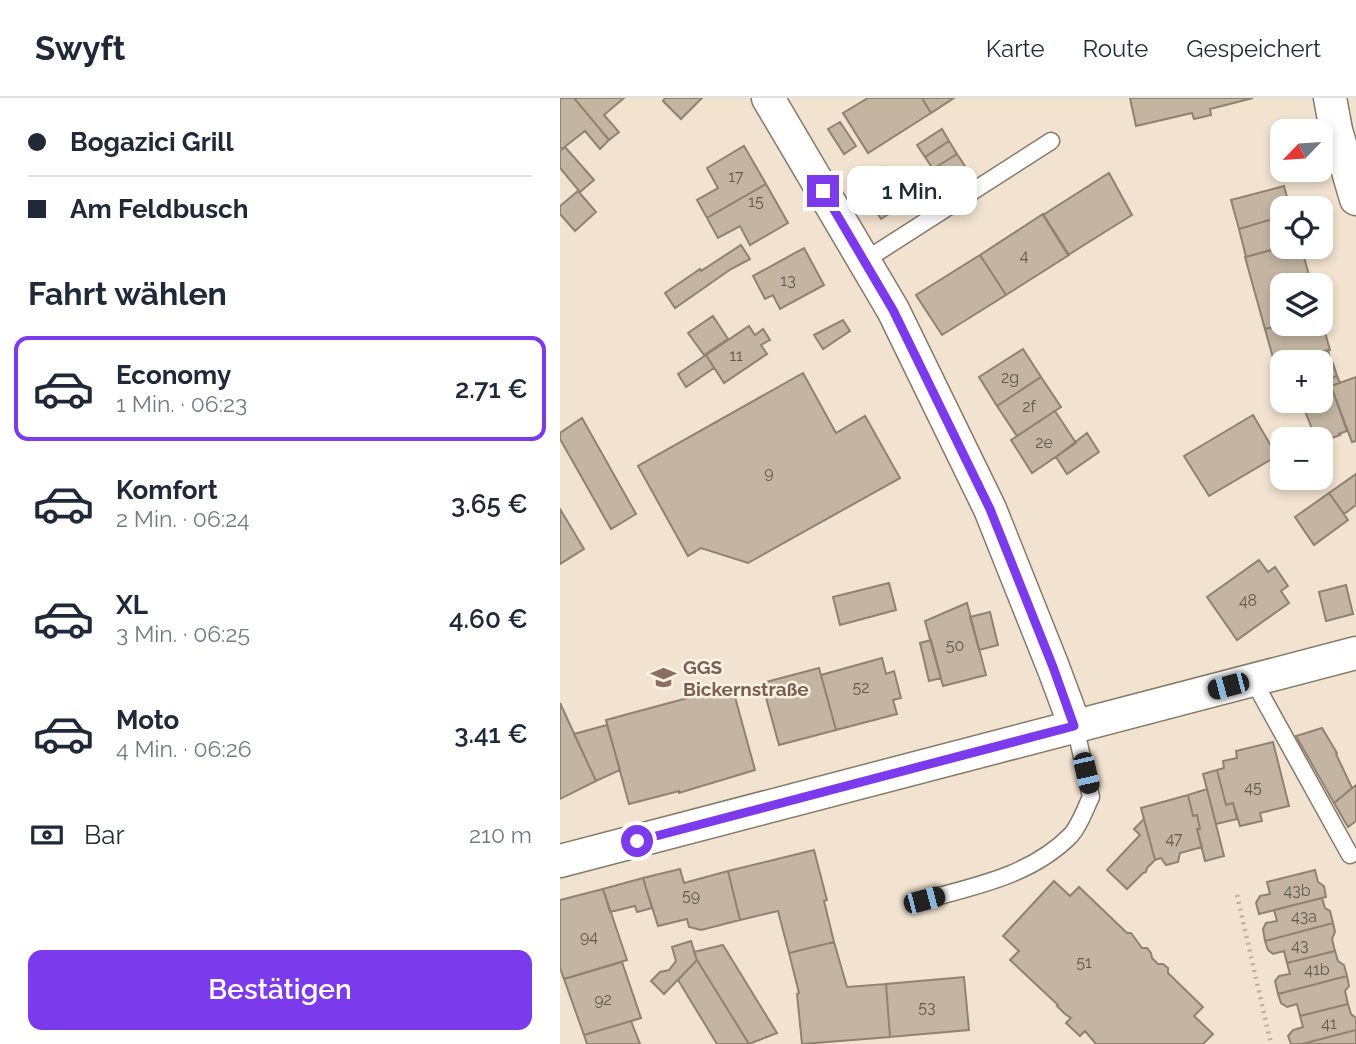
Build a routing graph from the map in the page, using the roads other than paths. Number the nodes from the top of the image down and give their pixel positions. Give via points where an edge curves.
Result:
1 (768, 98) edge
2 (1330, 98) edge
3 (1051, 141) dead end
4 (1356, 199) edge
5 (864, 261) junction
6 (1356, 653) edge
7 (1253, 680) junction
8 (1074, 726) junction
9 (1350, 855) dead end
10 (560, 862) edge
11 (924, 900) dead end

1 - 5 street
2 - 4 street
3 - 5 lane
5 - 8 street via 893,310 990,509
6 - 7 street
7 - 8 street
7 - 9 lane
8 - 10 street
8 - 11 lane via 1091,797 1072,833 1042,858 1002,878

